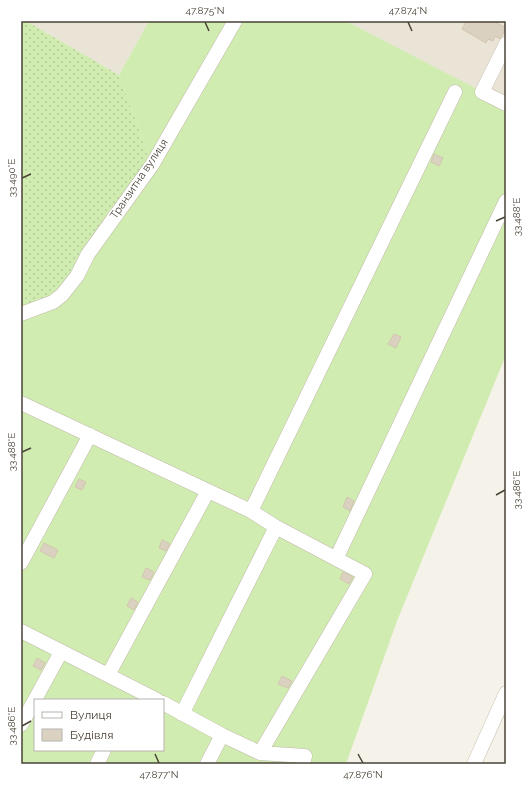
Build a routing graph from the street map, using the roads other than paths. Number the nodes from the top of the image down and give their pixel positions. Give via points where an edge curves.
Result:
1 (235, 21) edge
2 (506, 44) edge
3 (455, 92) dead end
4 (506, 104) edge
5 (506, 201) edge
6 (21, 314) edge
7 (21, 404) edge
8 (90, 435) junction
9 (208, 491) junction
10 (251, 511) junction
11 (276, 527) junction
12 (336, 558) junction
13 (21, 563) edge
14 (21, 631) edge
15 (61, 652) junction
16 (108, 674) junction
17 (506, 693) edge
18 (133, 694) edge
19 (35, 699) edge
20 (153, 699) edge
21 (34, 701) edge
22 (164, 704) edge
23 (182, 714) junction
24 (21, 725) edge
25 (222, 735) junction
26 (104, 751) edge
27 (260, 753) junction
28 (97, 764) edge
29 (207, 764) edge
30 (303, 764) edge
31 (474, 764) edge

1 - 6 street, Транзитна вулиця via 152,165 88,254 77,276 53,302
2 - 4 street via 482,92
3 - 10 street
5 - 12 street
7 - 8 street
8 - 9 street
8 - 13 street
9 - 10 street
9 - 16 street
10 - 11 street
11 - 12 street
11 - 23 street
12 - 27 street via 365,574
14 - 15 street
15 - 16 street
15 - 19 street
16 - 18 street
17 - 31 street
18 - 20 street
21 - 24 street
22 - 23 street
23 - 25 street
25 - 27 street
25 - 29 street
26 - 28 street
27 - 30 street via 305,756

